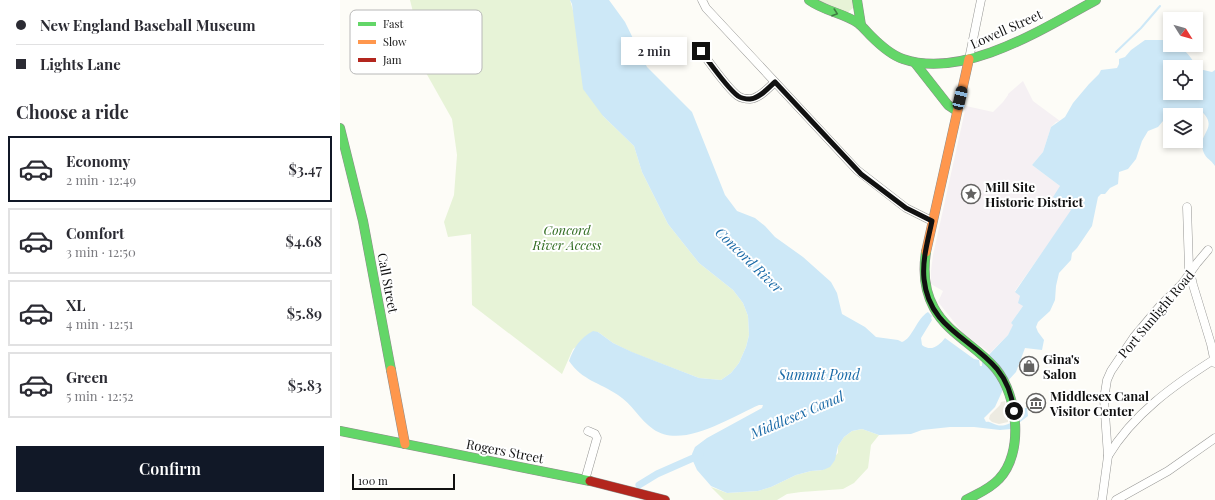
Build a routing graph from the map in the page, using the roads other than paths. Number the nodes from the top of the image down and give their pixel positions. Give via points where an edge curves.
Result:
1 (702, 0) edge
2 (809, 0) edge
3 (857, 0) edge
4 (981, 0) edge
5 (1096, 0) edge
6 (861, 24) junction
7 (701, 51) dead end
8 (968, 60) junction
9 (915, 63) junction
10 (775, 82) junction
11 (957, 111) junction
12 (340, 128) edge
13 (1187, 207) dead end
14 (932, 221) junction
15 (1208, 250) dead end
16 (1190, 274) junction
17 (1215, 360) edge
18 (340, 431) edge
19 (588, 431) dead end
20 (1215, 438) edge
21 (405, 444) junction
22 (1108, 456) junction
23 (585, 480) junction
24 (665, 500) edge
25 (966, 500) edge
26 (1102, 500) edge
27 (1116, 500) edge

1 - 10 street via 706,8
2 -> 6 main road
3 - 6 main road
4 - 8 street
5 - 8 main road, Lowell Street via 1004,47
6 - 9 main road via 873,39 885,48
7 - 10 street via 742,98 755,98
8 - 9 main road, Lowell Street via 929,65
8 - 11 main road
9 - 11 main road via 948,105
10 - 14 street via 861,174 906,208
11 - 14 main road
12 - 21 main road, Call Street via 363,221
13 - 16 street
14 - 25 main road via 924,265 928,296 946,326 997,370 1006,384 1013,404 1015,423 1012,451 1004,474 993,485
15 - 16 street, Port Sunlight Road
16 - 17 street
16 - 22 street, Port Sunlight Road via 1160,306 1116,362 1108,380 1104,404
17 - 22 street via 1141,414 1122,434
18 - 21 main road, Rogers Street
19 - 23 street via 595,434 596,438
20 - 27 street via 1175,467
21 - 23 main road, Rogers Street
22 - 26 street
23 - 24 main road, Rogers Street

